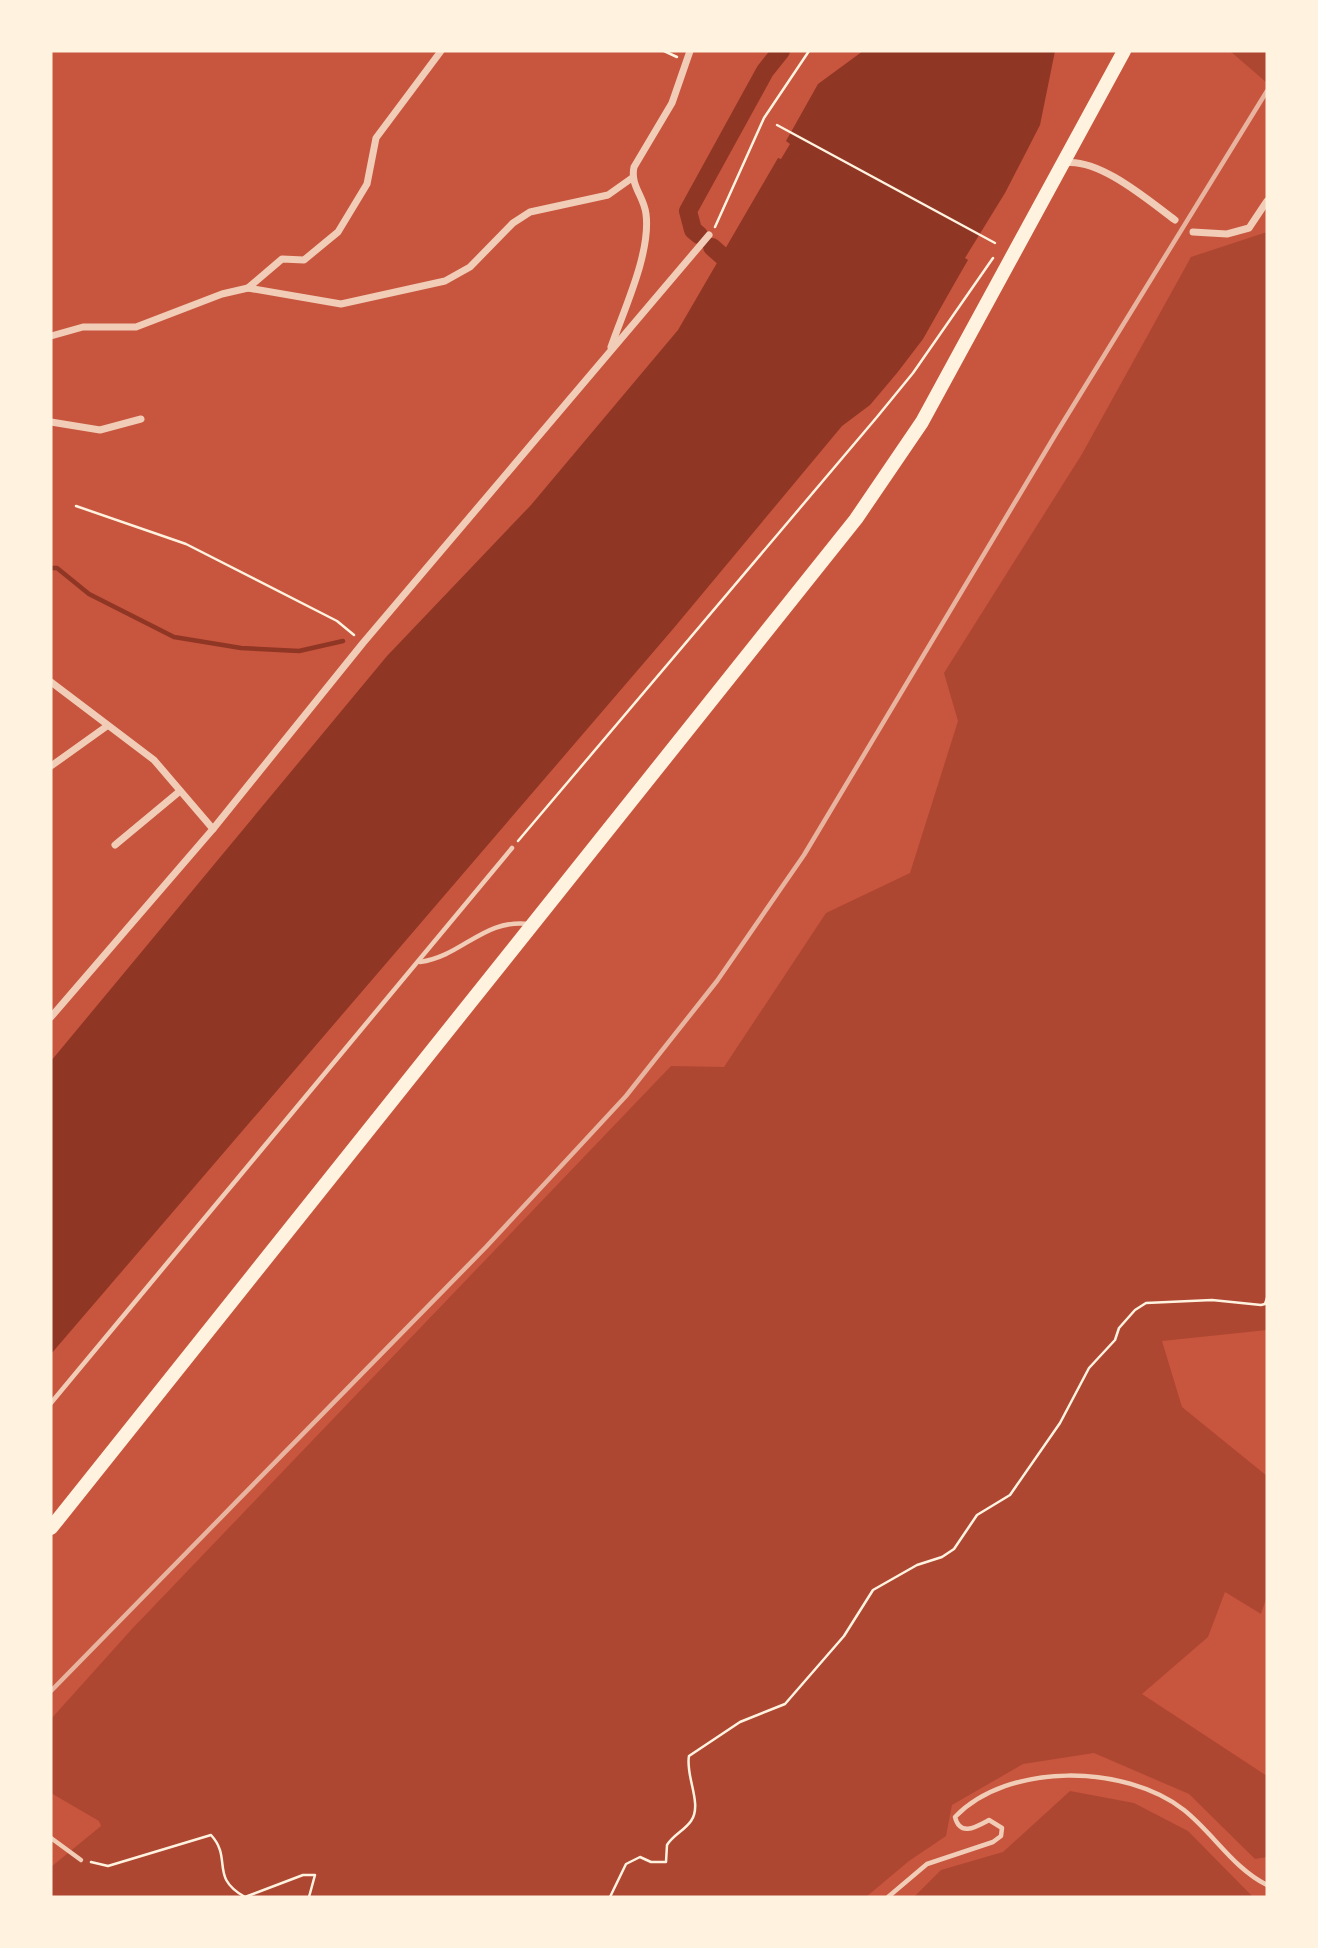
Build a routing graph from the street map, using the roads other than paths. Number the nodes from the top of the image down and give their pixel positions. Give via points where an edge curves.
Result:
1 (441, 51) edge
2 (690, 51) edge
3 (1124, 51) edge
4 (1064, 164) junction
5 (632, 178) junction
6 (1267, 201) edge
7 (1175, 220) dead end
8 (1193, 232) dead end
9 (709, 235) road end
10 (248, 288) junction
11 (51, 336) edge
12 (610, 351) junction
13 (141, 418) dead end
14 (51, 422) edge
15 (51, 682) edge
16 (107, 726) junction
17 (51, 766) edge
18 (180, 791) junction
19 (214, 829) junction
20 (115, 845) dead end
21 (512, 848) road end
22 (531, 925) junction
23 (419, 962) junction
24 (51, 1017) edge
25 (51, 1403) edge
26 (51, 1528) edge
27 (51, 1838) edge
28 (81, 1860) road end
29 (1267, 1885) edge
30 (888, 1897) edge

1 - 10 street via 376,138 367,184 338,232 304,260 282,259
2 - 5 street via 672,103
3 - 4 highway
4 - 7 street via 1077,161 1121,181
4 - 22 highway via 922,422 880,487
5 - 10 street via 608,195 530,212 470,267 445,281 341,304
5 - 12 street via 646,213 644,248
6 - 8 street via 1249,228 1227,234
9 - 12 street
10 - 11 street via 136,327 83,327
12 - 19 street via 363,643
13 - 14 street via 100,430
15 - 16 street
16 - 17 street
16 - 18 street via 154,760
18 - 19 street
18 - 20 street
19 - 24 street
21 - 23 lane
22 - 23 lane via 511,922 490,928 438,959
22 - 26 highway
23 - 25 lane
27 - 28 lane
29 - 30 lane via 1249,1875 1183,1810 1136,1786 1068,1774 1015,1782 967,1805 955,1817 957,1824 971,1830 989,1820 1002,1828 1001,1836 927,1864

